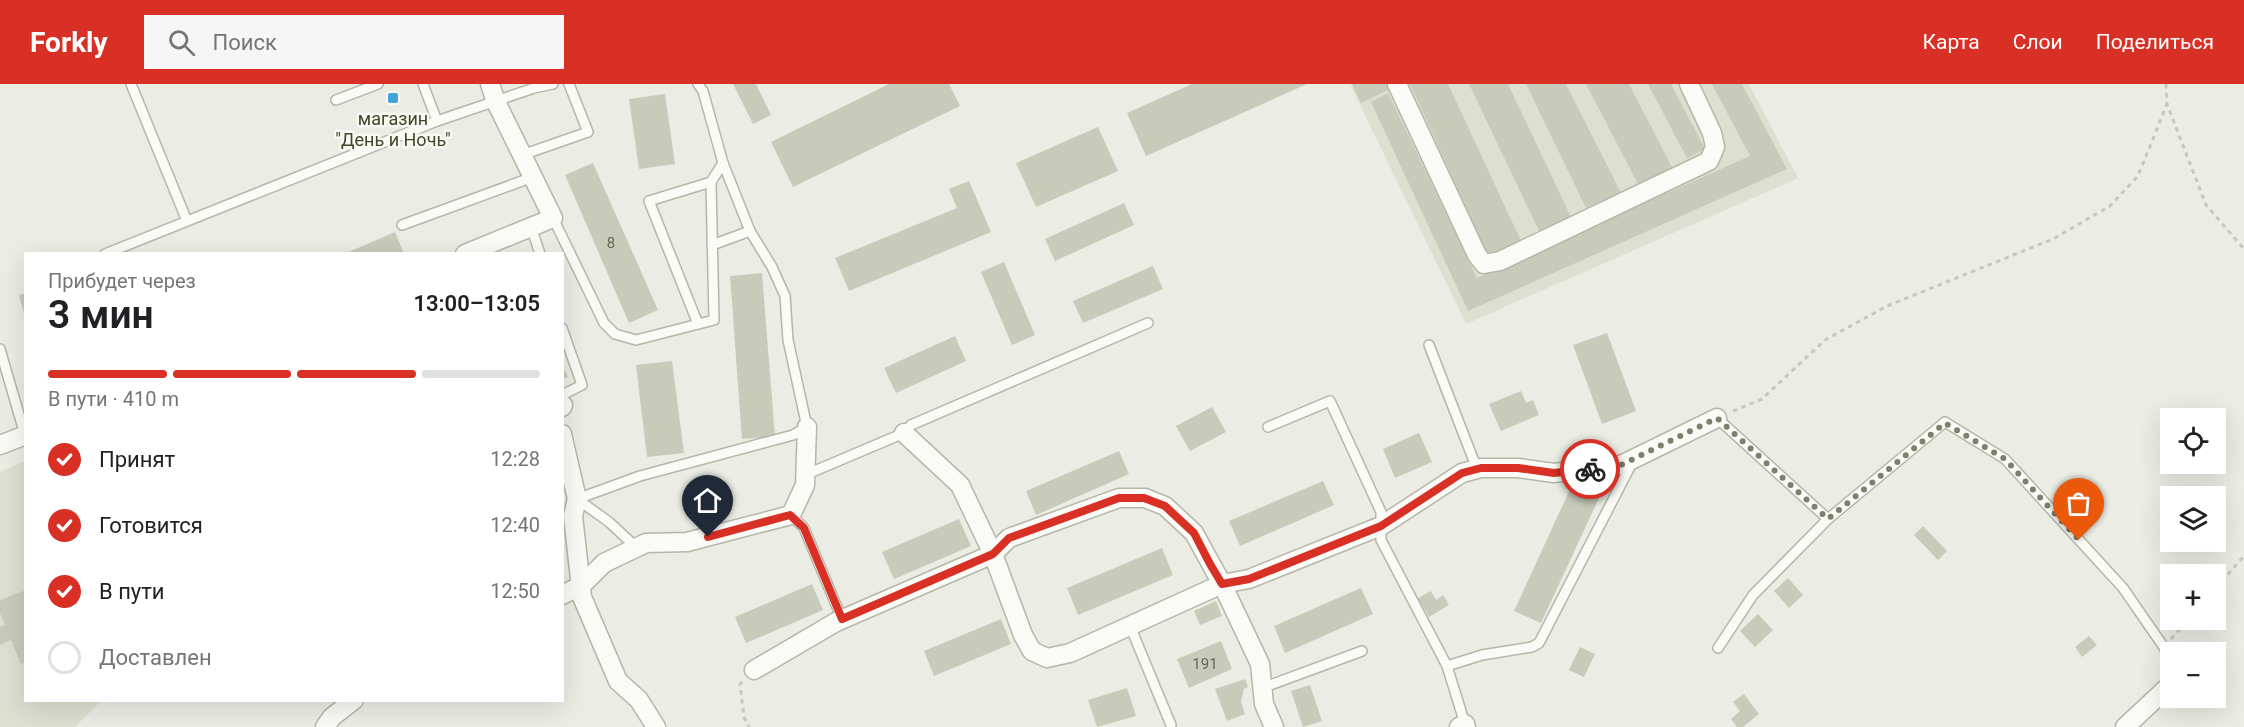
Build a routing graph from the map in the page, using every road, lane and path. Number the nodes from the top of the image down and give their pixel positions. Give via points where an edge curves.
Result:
1 (131, 84) edge
2 (378, 84) edge
3 (423, 84) edge
4 (490, 84) edge
5 (553, 84) edge
6 (569, 84) edge
7 (698, 84) edge
8 (1397, 84) edge
9 (1689, 84) edge
10 (2166, 84) edge
11 (336, 100) dead end
12 (496, 102) junction
13 (2167, 104) junction
14 (437, 121) junction
15 (522, 155) junction
16 (723, 163) junction
17 (533, 177) junction
18 (711, 182) junction
19 (553, 218) junction
20 (187, 221) junction
21 (402, 225) dead end
22 (531, 226) junction
23 (750, 231) junction
24 (712, 245) junction
25 (2244, 249) edge
26 (110, 252) edge
27 (470, 252) edge
28 (539, 252) edge
29 (1148, 323) dead end
30 (698, 324) junction
31 (564, 334) edge
32 (1429, 345) dead end
33 (0, 349) edge
34 (564, 401) edge
35 (1717, 418) junction
36 (807, 427) junction
37 (1268, 427) dead end
38 (24, 432) edge
39 (903, 433) junction
40 (24, 435) edge
41 (564, 443) edge
42 (0, 444) edge
43 (1634, 459) junction
44 (1477, 469) junction
45 (805, 475) junction
46 (577, 498) junction
47 (790, 515) junction
48 (1828, 519) junction
49 (1381, 526) junction
50 (637, 548) junction
51 (993, 554) junction
52 (2244, 556) edge
53 (2226, 577) edge
54 (1222, 584) junction
55 (582, 585) junction
56 (564, 594) edge
57 (842, 619) junction
58 (1130, 626) junction
59 (2179, 630) edge
60 (2161, 642) edge
61 (2169, 642) edge
62 (1718, 648) dead end
63 (1362, 651) dead end
64 (1447, 666) junction
65 (754, 670) joint
66 (1262, 688) junction
67 (2160, 694) edge
68 (351, 702) edge
69 (1171, 725) dead end
70 (1463, 726) edge
71 (325, 727) edge
72 (656, 727) edge
73 (749, 727) edge
74 (1274, 727) edge
75 (2125, 727) edge

1 - 20 lane
2 - 11 lane
3 - 14 lane
4 - 12 street
5 - 12 lane
6 - 15 lane via 588,132
7 - 16 lane via 704,91
8 - 9 street via 1484,264 1500,261 1709,161 1715,147 1712,133
10 - 13 path
12 - 14 lane
12 - 15 street
13 - 25 path via 2206,205
13 - 35 path via 2138,176 2110,206 2053,239 1887,306 1826,340 1762,399
14 - 20 lane
15 - 17 street
16 - 18 lane
16 - 23 lane
17 - 19 street
17 - 21 lane
18 - 24 lane
18 - 30 lane via 649,201
19 - 22 street
19 - 30 lane via 604,323 615,334 636,340
20 - 26 lane
22 - 27 street
22 - 28 lane
23 - 24 lane
23 - 36 lane via 785,296 788,340
24 - 30 lane via 714,320
29 - 39 lane via 910,425
31 - 34 lane via 582,385
32 - 44 lane
33 - 38 lane
35 - 43 street
35 - 48 lane
36 - 45 street
36 - 46 lane via 793,435 640,476
37 - 49 lane via 1330,401 1381,512
39 - 45 lane
39 - 51 street via 960,485
40 - 42 street
41 - 46 street
43 - 44 street via 1621,465 1554,473 1518,468
43 - 64 lane via 1539,643
44 - 49 street via 1462,473
45 - 47 street via 805,485
46 - 50 lane
46 - 55 street via 573,516
47 - 50 street via 687,542 646,543
47 - 57 lane via 804,528
48 - 60 lane via 1945,423 2005,459 2123,588
48 - 62 lane via 1753,595
49 - 54 street via 1249,579
49 - 64 lane via 1382,540
50 - 55 street via 604,563
51 - 54 street via 1009,538 1119,498 1144,498 1165,506 1194,533
51 - 57 street
51 - 58 street via 1032,651 1047,658 1070,653
52 - 53 path
54 - 58 street
54 - 66 street via 1260,664
55 - 56 street
55 - 72 street via 582,597 618,681 639,700
57 - 65 street
58 - 69 lane
59 - 61 path
63 - 66 lane
64 - 70 lane
65 - 73 path via 740,684
66 - 74 street
67 - 75 street
68 - 71 street

